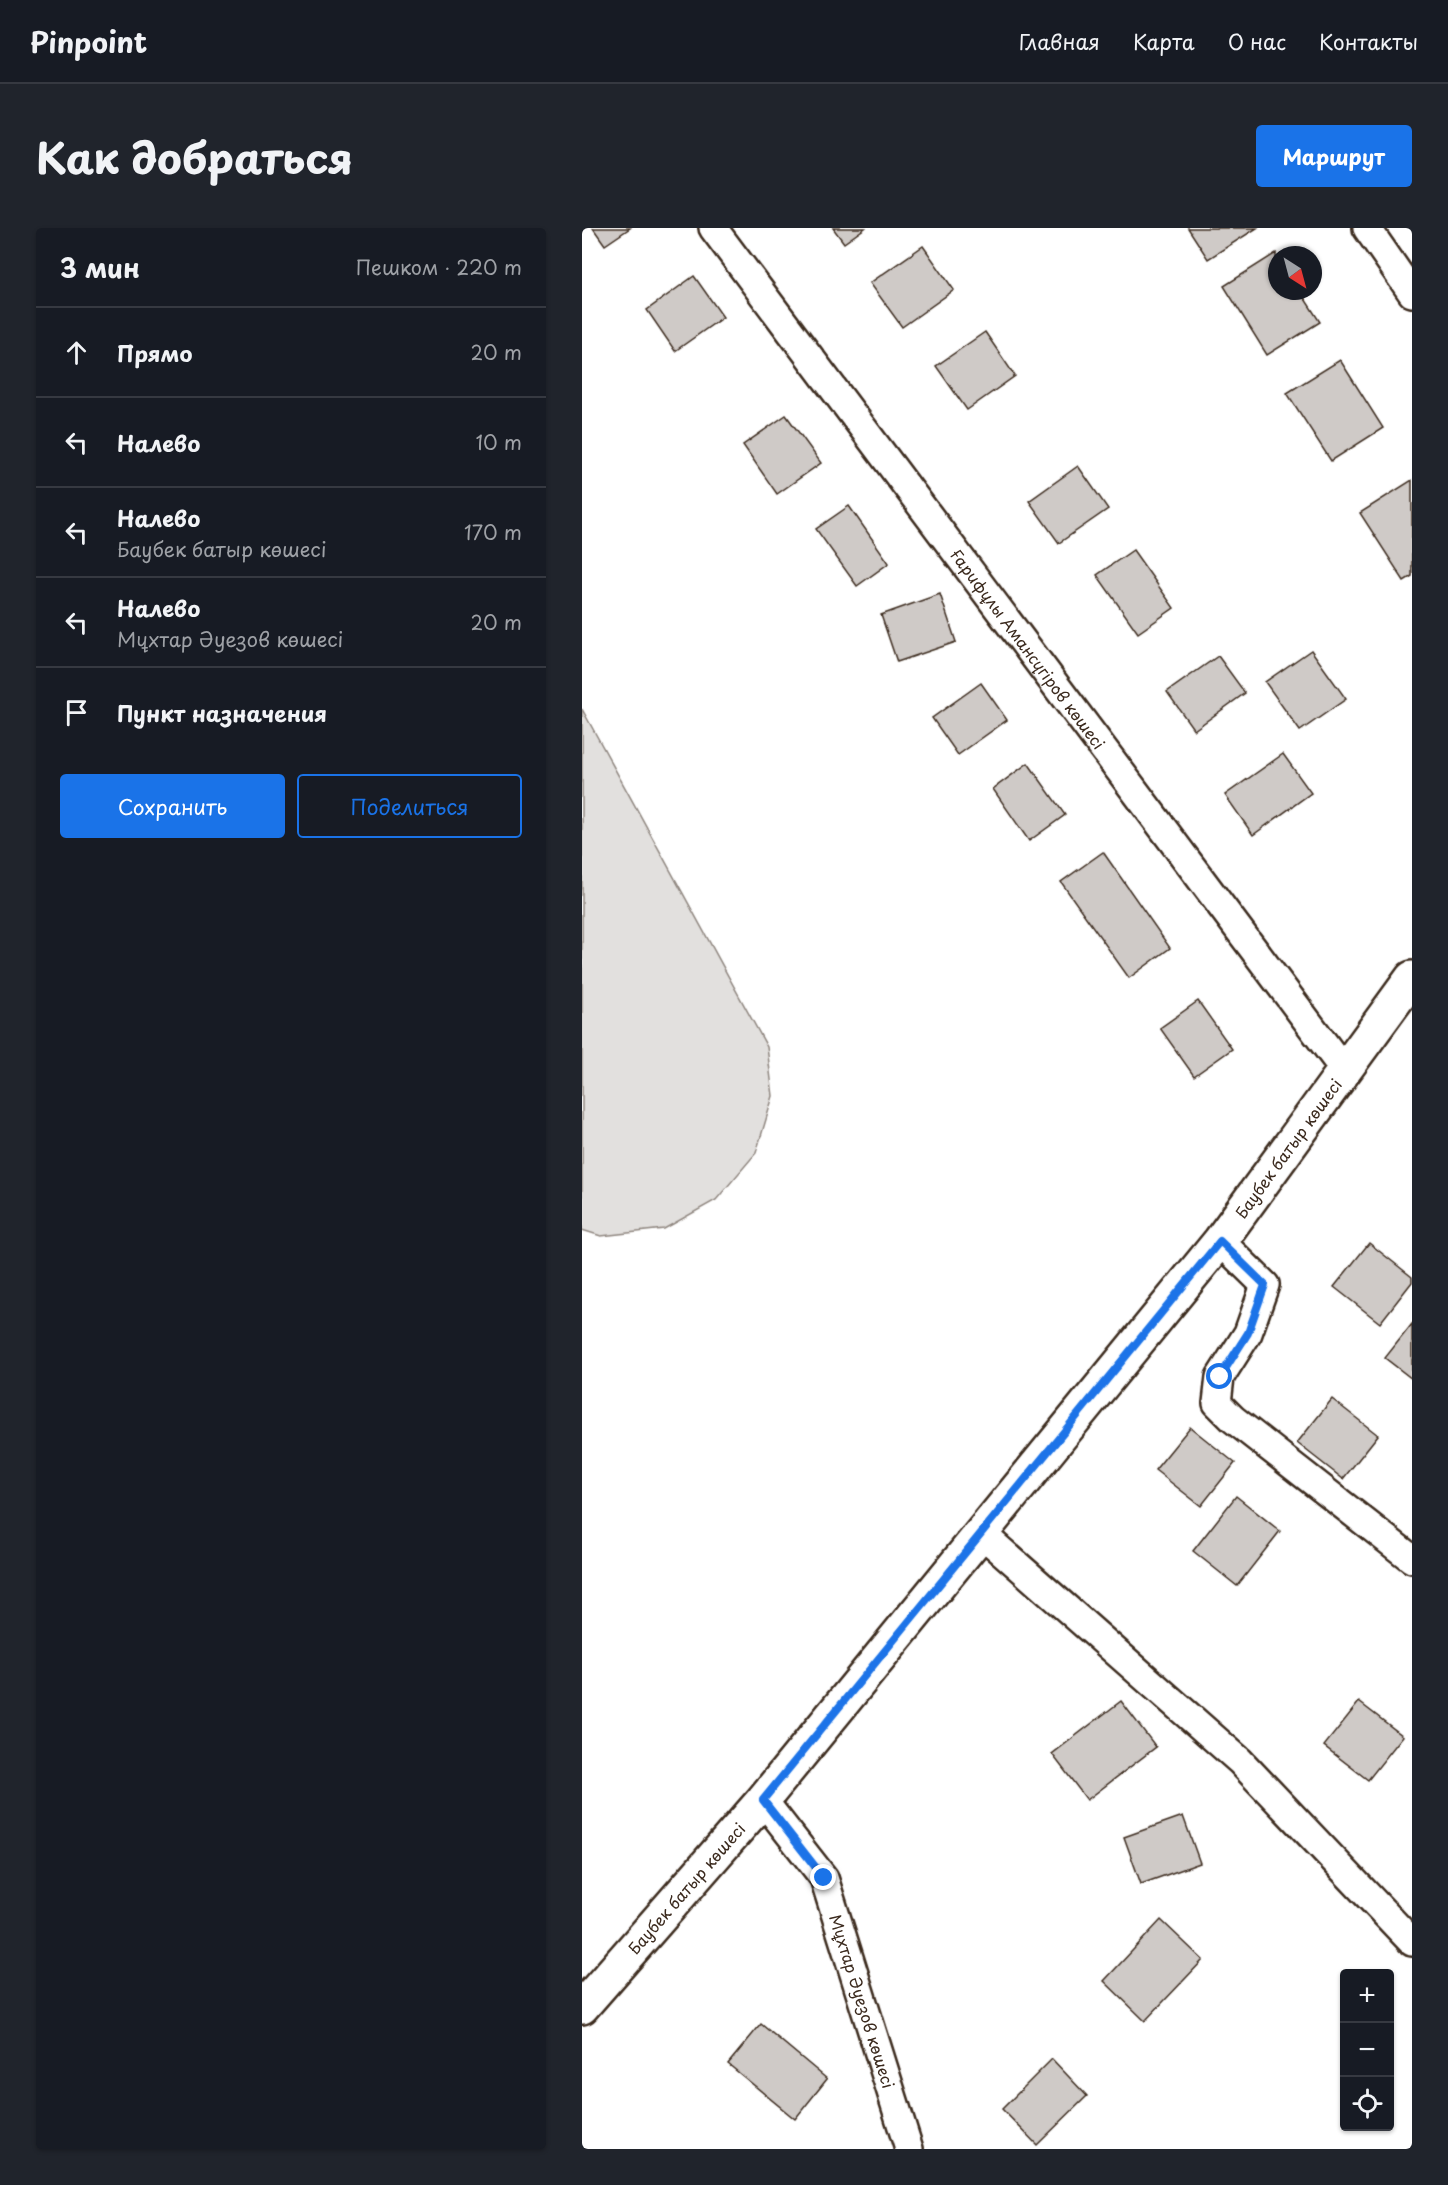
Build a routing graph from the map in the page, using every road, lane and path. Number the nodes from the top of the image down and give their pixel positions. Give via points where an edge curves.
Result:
1 (713, 228) edge
2 (1367, 228) edge
3 (1412, 292) edge
4 (1412, 978) edge
5 (1344, 1070) junction
6 (1220, 1241) junction
7 (981, 1533) junction
8 (1412, 1559) edge
9 (763, 1800) junction
10 (1412, 1942) edge
11 (582, 2007) edge
12 (909, 2149) edge

1 - 5 street, Ғарифұлы Амансүгіров көшесі
2 - 3 street
4 - 5 street, Баубек батыр көшесі
5 - 6 street, Баубек батыр көшесі
6 - 7 street, Баубек батыр көшесі
6 - 8 street via 1265,1285 1248,1333 1220,1377 1217,1403
7 - 9 street, Баубек батыр көшесі
7 - 10 street via 1240,1761
9 - 11 street, Баубек батыр көшесі
9 - 12 street, Мұхтар Әуезов көшесі via 824,1878

